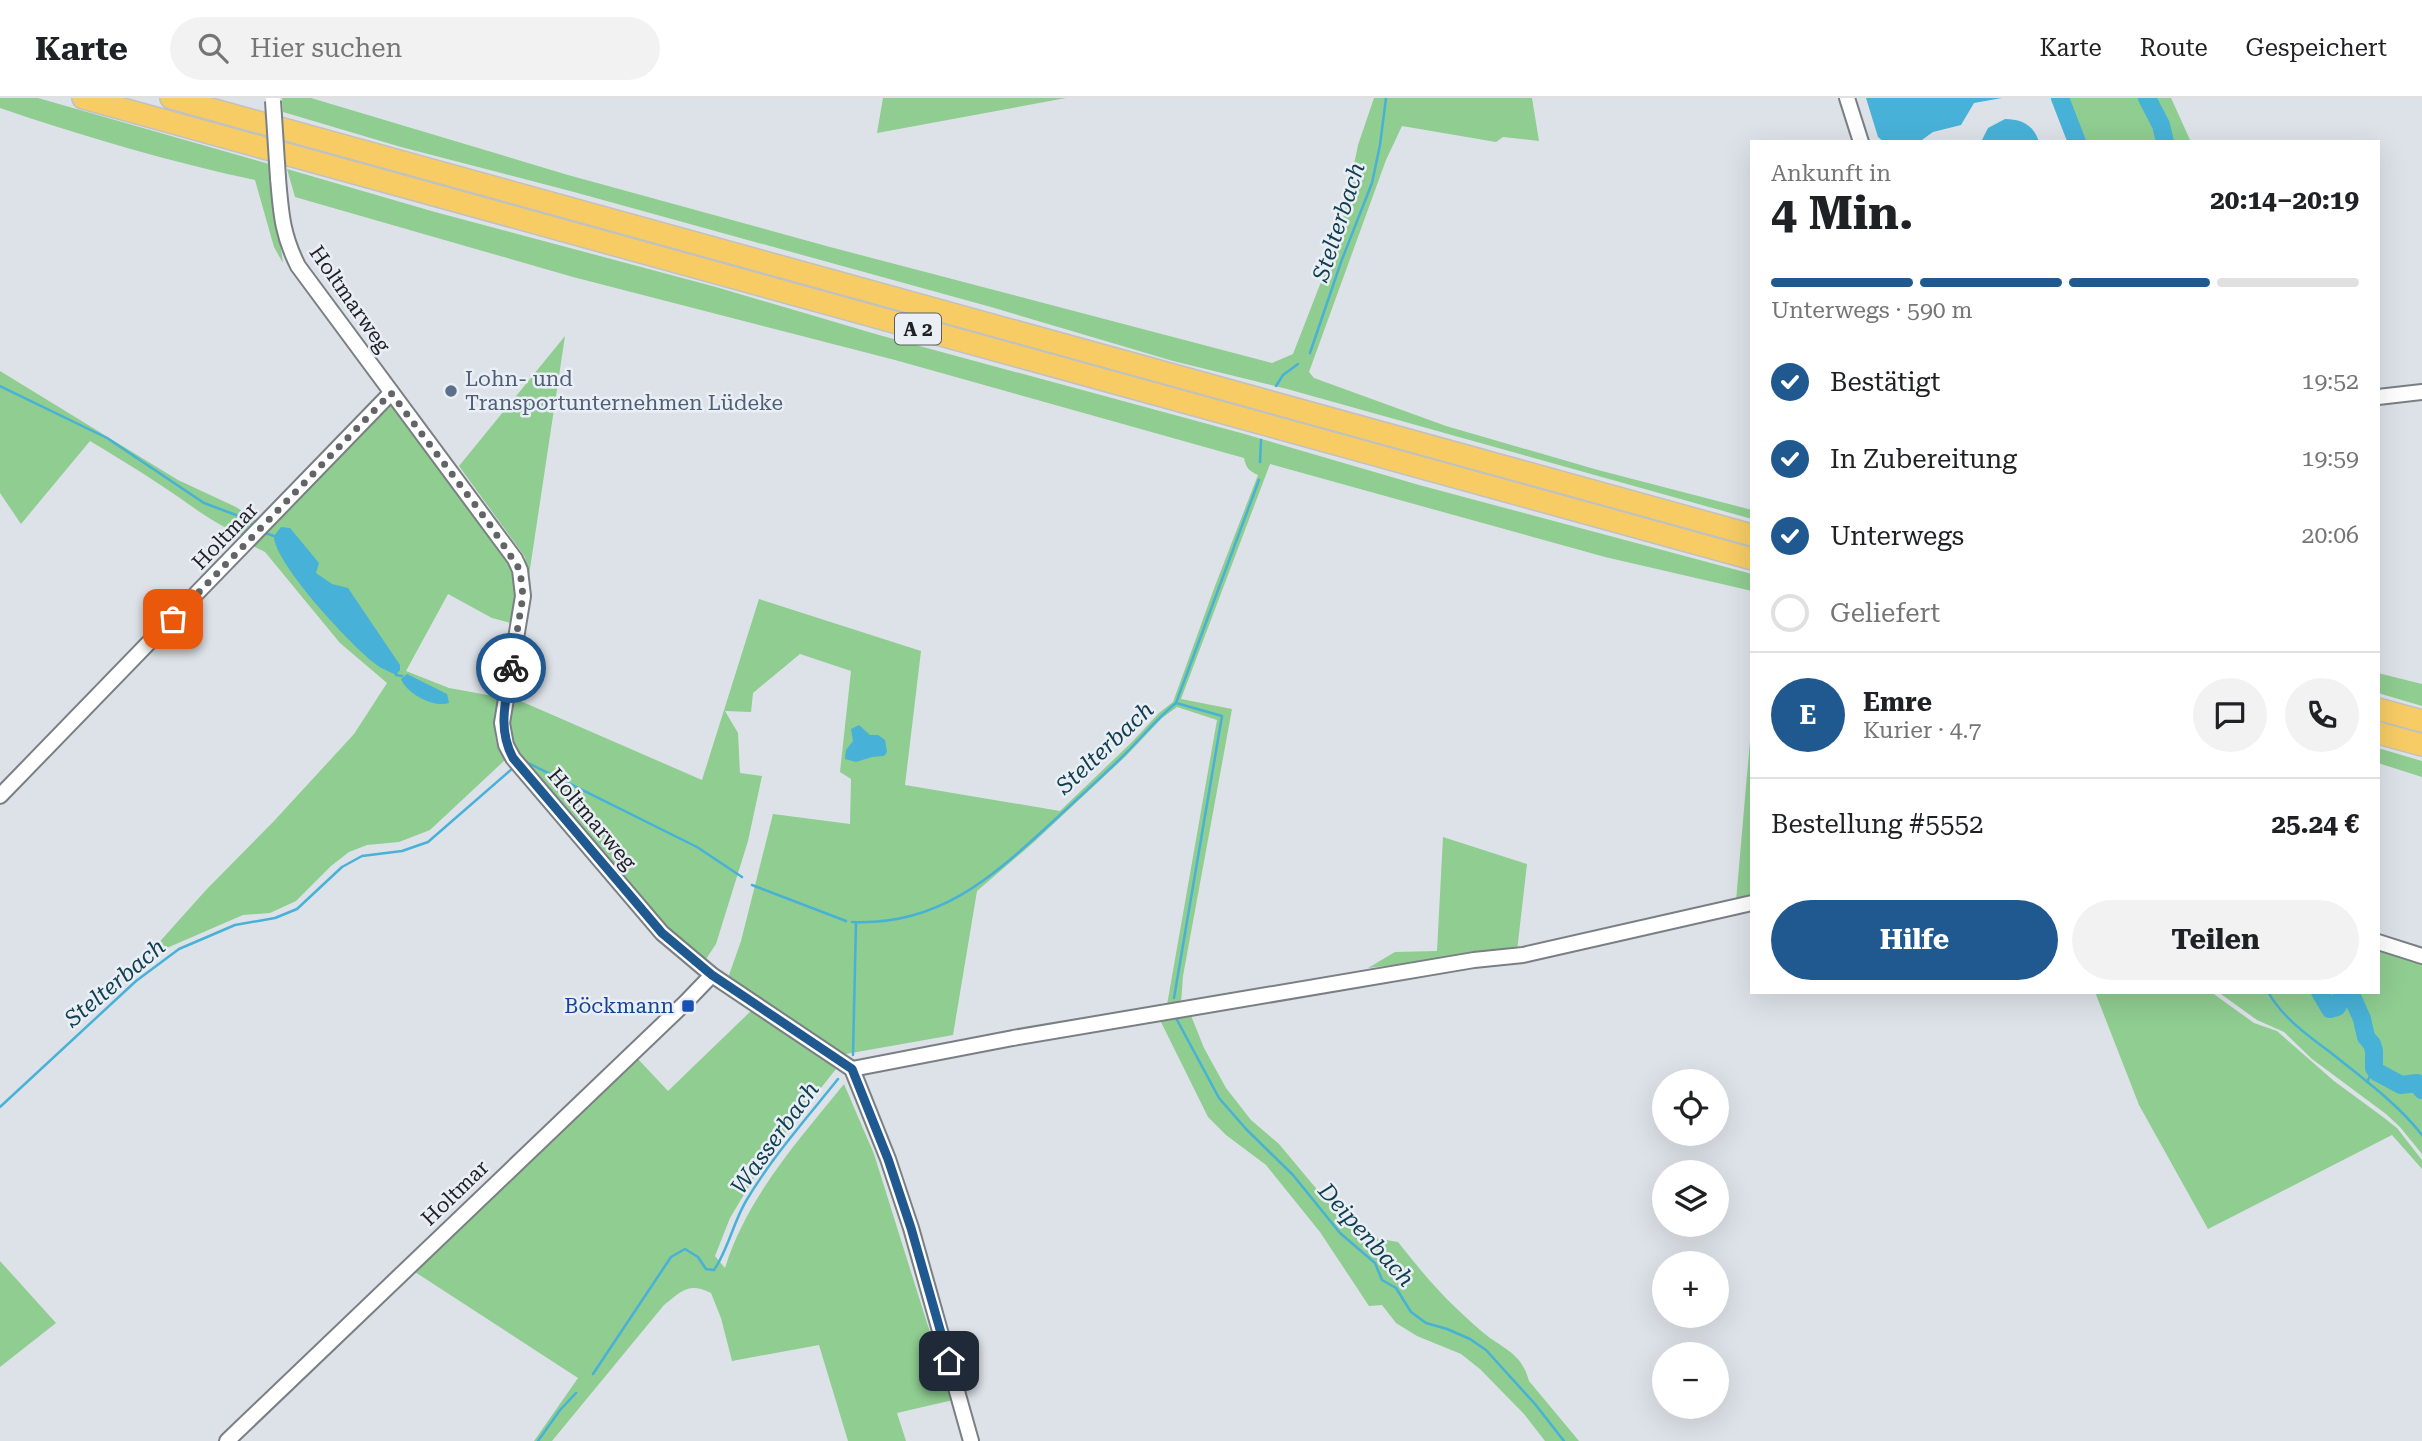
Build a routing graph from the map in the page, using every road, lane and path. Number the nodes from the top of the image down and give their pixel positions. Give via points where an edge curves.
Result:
1 (83, 98) edge
2 (171, 98) edge
3 (1847, 98) edge
4 (273, 99) edge
5 (1860, 140) edge
6 (2422, 392) edge
7 (391, 393) junction
8 (2380, 397) edge
9 (1750, 534) edge
10 (1750, 558) edge
11 (2380, 710) edge
12 (2422, 721) edge
13 (2380, 734) edge
14 (2422, 745) edge
15 (0, 796) edge
16 (1750, 903) edge
17 (2380, 943) edge
18 (2422, 956) edge
19 (712, 975) junction
20 (852, 1069) junction
21 (227, 1441) edge
22 (971, 1441) edge

1 - 10 highway, A 2
2 - 9 highway, A 2
3 - 5 street
4 - 7 street, Holtmarweg, bridge via 287,243 298,266
6 - 8 street
7 - 15 street, Holtmar
7 - 19 street, Holtmarweg via 520,570 523,596 502,723 513,758 662,933
11 - 12 highway
13 - 14 highway
16 - 20 street via 1523,955
17 - 18 street
19 - 20 street, Holtmarweg
19 - 21 street, Holtmar
20 - 22 street via 911,1228

